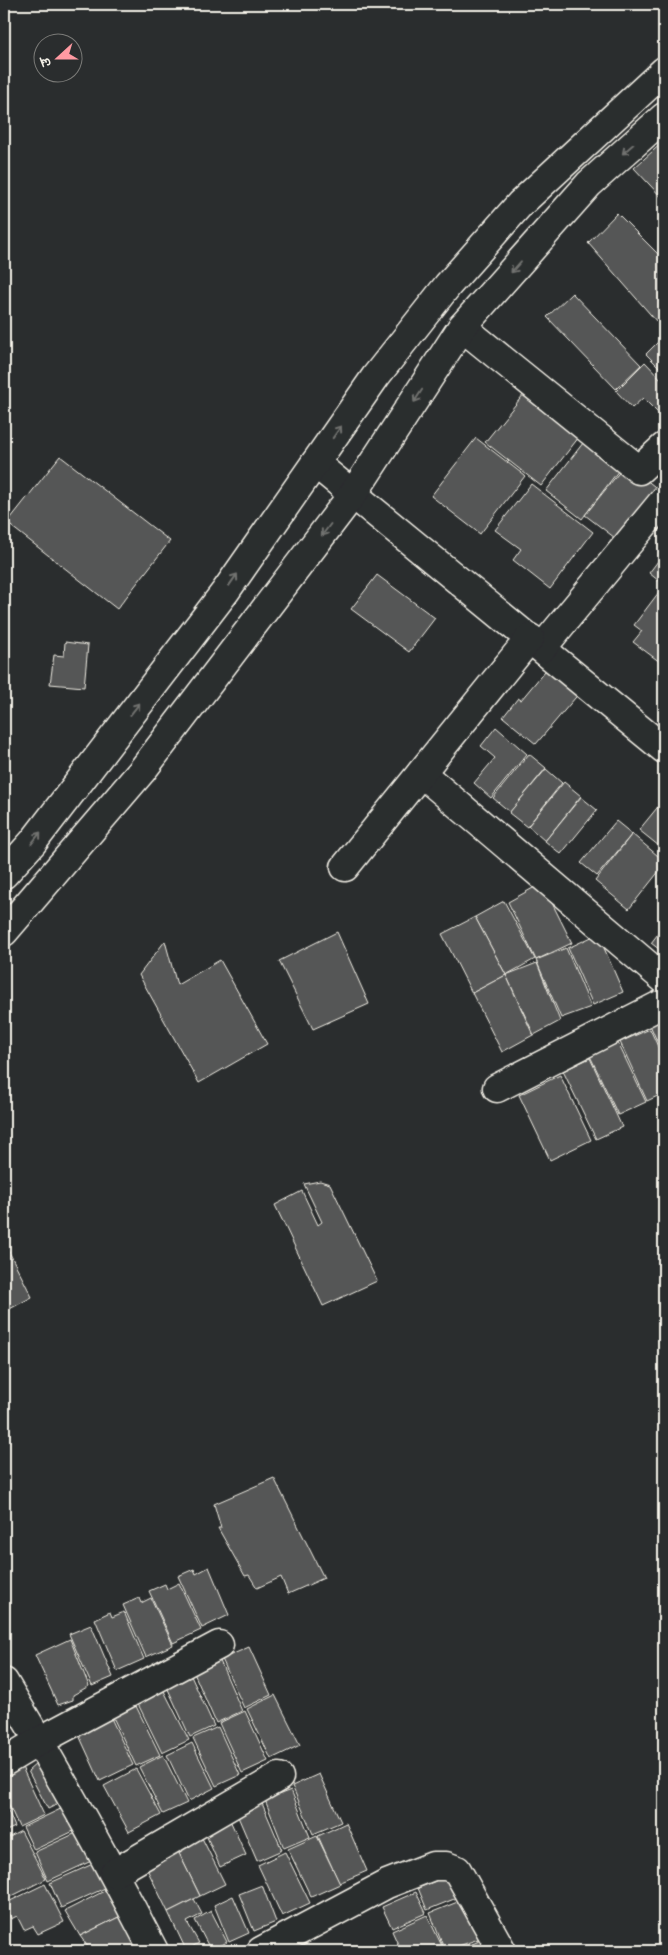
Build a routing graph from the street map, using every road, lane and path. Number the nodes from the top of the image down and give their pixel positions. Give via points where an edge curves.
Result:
1 (664, 71) edge
2 (664, 117) edge
3 (462, 327) junction
4 (664, 447) edge
5 (315, 463) junction
6 (639, 470) junction
7 (664, 490) edge
8 (353, 494) junction
9 (664, 500) edge
10 (536, 643) junction
11 (664, 749) edge
12 (420, 773) junction
13 (345, 867) dead end
14 (4, 874) edge
15 (4, 932) edge
16 (664, 978) edge
17 (664, 1003) edge
18 (496, 1088) dead end
19 (219, 1645) dead end
20 (4, 1682) edge
21 (40, 1741) junction
22 (4, 1762) edge
23 (279, 1777) dead end
24 (114, 1873) junction
25 (154, 1951) edge
26 (262, 1951) edge
27 (502, 1951) edge

5 -> 1 street via 382,368 448,285 520,204
2 -> 3 street via 589,184
3 - 6 street
3 -> 8 street
4 - 6 street
5 - 8 street
14 -> 5 street via 33,842 225,592
6 - 7 street
8 - 10 street
8 -> 15 street via 141,772
9 - 10 street
10 - 11 street
10 - 12 street
12 - 13 street
12 - 16 street
17 - 18 street
19 - 21 street
20 - 21 street
21 - 22 street
21 - 24 street
23 - 24 street
24 - 25 street
26 - 27 street via 387,1884 433,1866 457,1870

